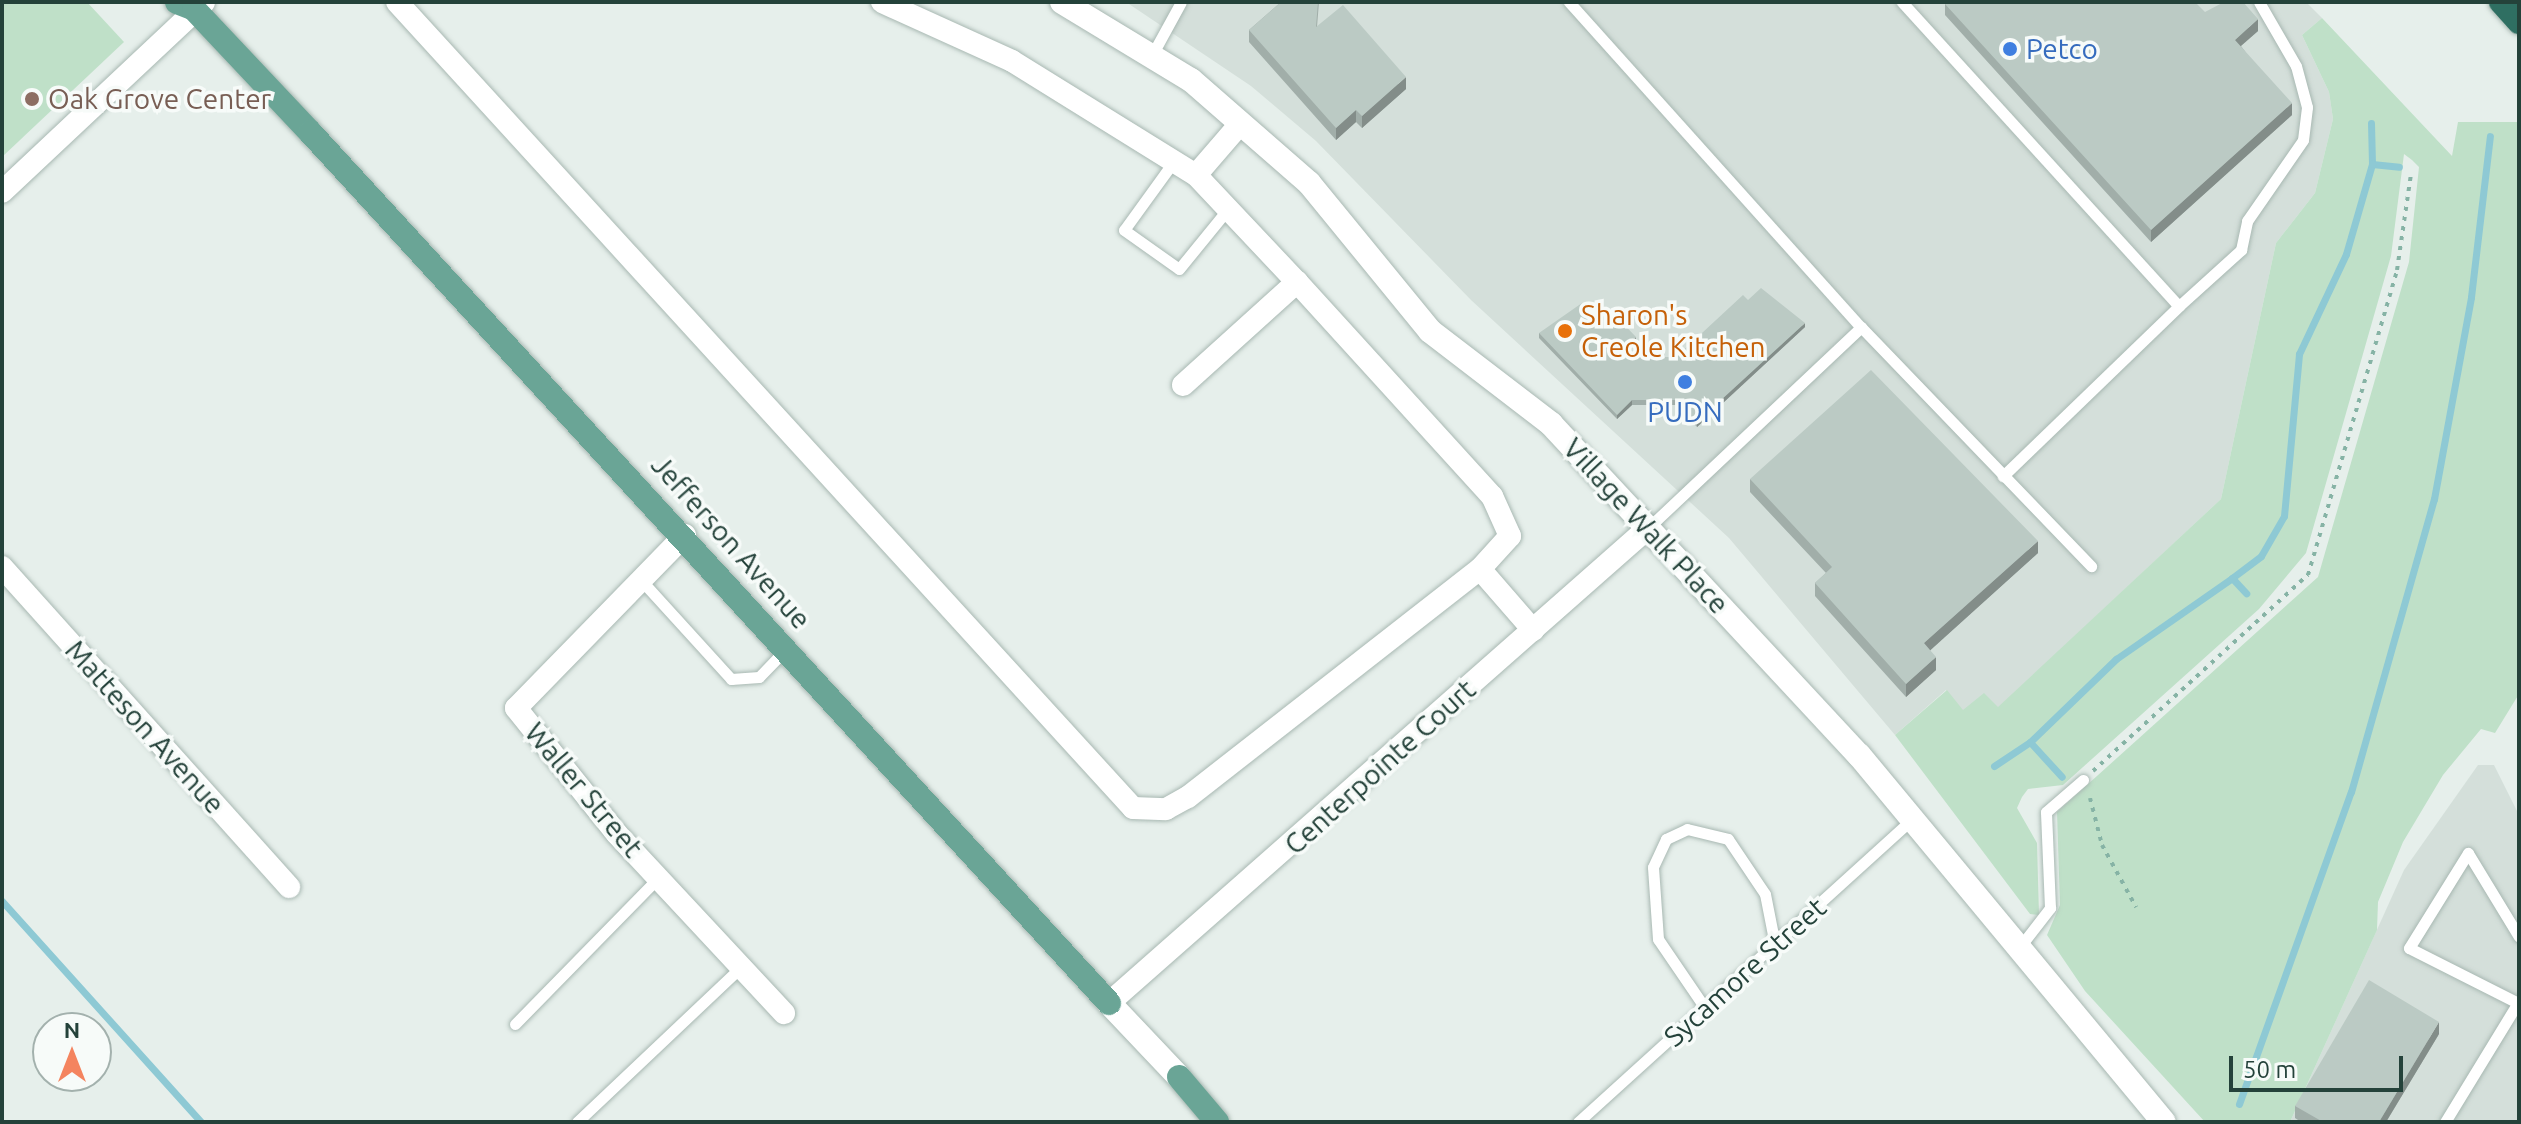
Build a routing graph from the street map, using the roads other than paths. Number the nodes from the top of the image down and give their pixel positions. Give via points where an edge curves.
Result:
1 (397, 2) edge
2 (882, 2) edge
3 (1062, 2) edge
4 (1181, 2) edge
5 (1569, 2) edge
6 (1902, 2) edge
7 (2259, 2) edge
8 (2501, 2) edge
9 (191, 4) edge
10 (2519, 22) edge
11 (1152, 55) junction
12 (1240, 124) junction
13 (1174, 161) junction
14 (1196, 175) junction
15 (2, 192) edge
16 (1229, 208) junction
17 (1297, 282) junction
18 (2179, 306) junction
19 (1861, 327) junction
20 (1183, 385) dead end
21 (2003, 476) junction
22 (1648, 528) junction
23 (685, 535) junction
24 (2091, 566) dead end
25 (2, 567) edge
26 (1480, 569) junction
27 (641, 580) junction
28 (1533, 630) junction
29 (787, 648) junction
30 (2083, 780) road end
31 (1911, 820) junction
32 (658, 878) junction
33 (289, 887) dead end
34 (2519, 937) edge
35 (1775, 945) junction
36 (2016, 951) junction
37 (741, 967) junction
38 (2519, 1002) edge
39 (1109, 1003) junction
40 (1705, 1008) junction
41 (784, 1013) dead end
42 (515, 1024) dead end
43 (1179, 1077) joint
44 (2448, 1121) edge
45 (577, 1122) edge
46 (1217, 1122) edge
47 (1578, 1122) edge
48 (2164, 1122) edge

1 - 26 street via 1133,808 1166,809 1188,797
2 - 13 street via 1012,61
3 - 11 street, Village Walk Place
4 - 11 lane
5 - 19 lane
6 - 18 lane
7 - 18 lane via 2296,66 2307,107 2303,140 2247,221 2241,250
8 - 10 highway
9 - 15 street
9 - 23 main road, Jefferson Avenue
11 - 12 street, Village Walk Place
12 - 14 street
12 - 22 street, Village Walk Place via 1309,183 1430,331 1551,424
13 - 14 street
13 - 16 lane via 1124,230 1179,269
14 - 16 street
16 - 17 street
17 - 20 street
17 - 26 street via 1492,496 1510,536
18 - 21 lane
19 - 21 lane
19 - 22 lane
21 - 24 lane
22 - 28 street, Centerpointe Court
22 - 31 street, Village Walk Place
23 - 27 street, Waller Street
23 - 29 main road, Jefferson Avenue
25 - 33 street, Matteson Avenue
26 - 28 street
27 - 29 lane via 731,679 759,677
27 - 32 street, Waller Street via 516,708
28 - 39 street, Centerpointe Court
29 - 39 main road, Jefferson Avenue
30 - 36 lane via 2046,812 2050,908
31 - 35 lane, Sycamore Street
31 - 36 street, Village Walk Place
32 - 37 street, Waller Street
32 - 42 lane
34 - 38 lane via 2468,853 2409,948
35 - 40 lane, Sycamore Street
35 - 40 lane via 1765,894 1728,839 1687,829 1666,839 1653,867 1658,939
36 - 48 street, Village Walk Place
37 - 41 street, Waller Street
37 - 45 lane
38 - 44 lane
39 - 43 street, Jefferson Avenue
40 - 47 lane, Sycamore Street
43 - 46 main road, Jefferson Avenue

